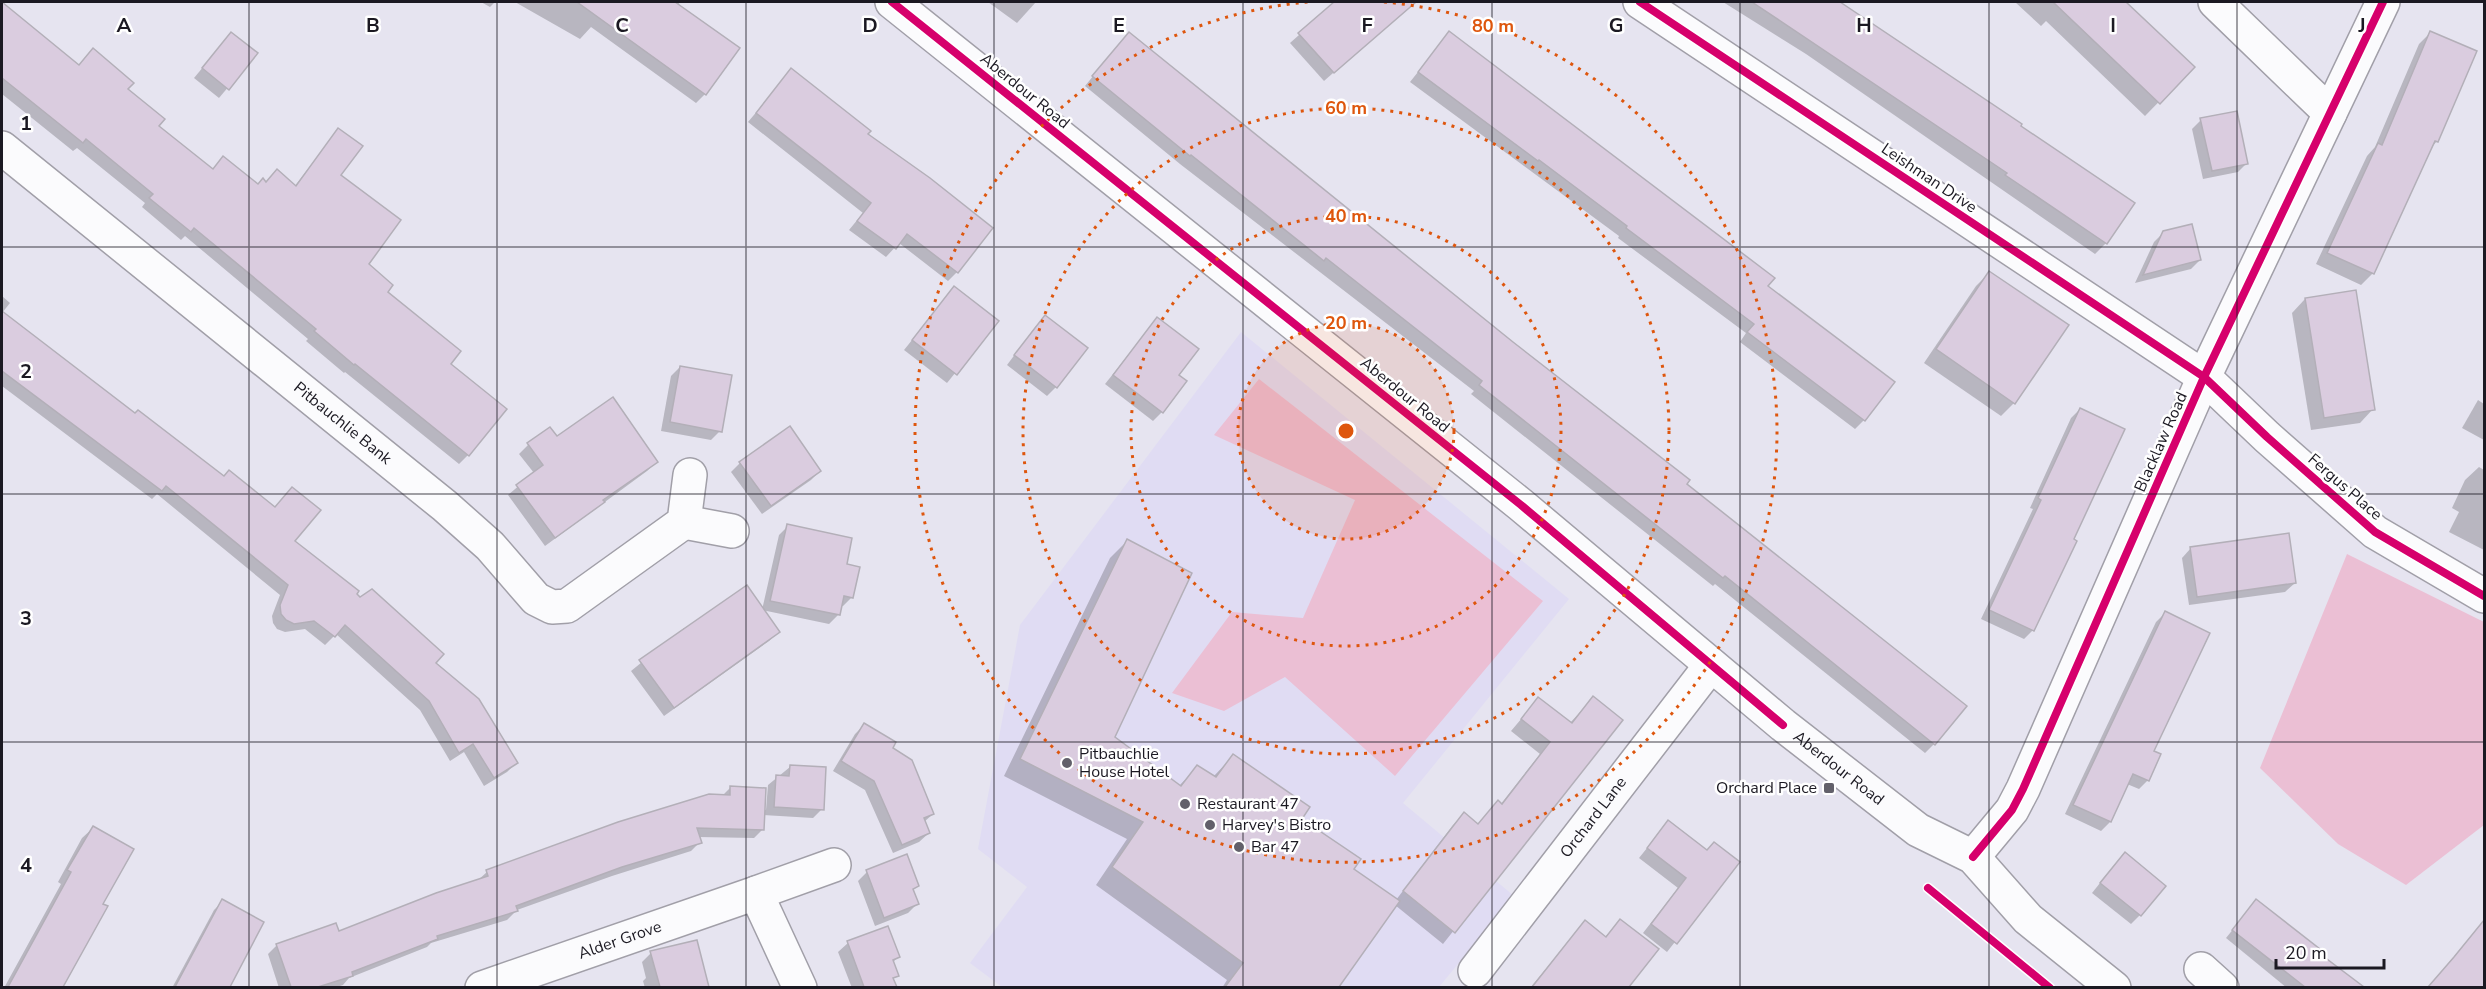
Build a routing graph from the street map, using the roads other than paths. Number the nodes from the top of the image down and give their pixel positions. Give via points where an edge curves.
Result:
1 (1640, 2) edge
2 (2215, 2) edge
3 (2383, 2) edge
4 (901, 4) edge
5 (2330, 113) junction
6 (2, 148) edge
7 (2204, 377) junction
8 (690, 476) dead end
9 (684, 522) junction
10 (732, 531) dead end
11 (2484, 596) edge
12 (1711, 665) junction
13 (1973, 856) junction
14 (834, 865) dead end
15 (756, 893) junction
16 (1475, 971) dead end
17 (482, 987) edge
18 (800, 987) edge
19 (2114, 987) edge

1 - 7 street, Leishman Drive
2 - 5 street
3 - 5 street, Blacklaw Road
4 - 12 street, Aberdour Road via 1521,505
5 - 7 street, Blacklaw Road
6 - 9 street, Pitbauchlie Bank via 445,506 490,546 536,599 552,607 567,606
7 - 11 street, Fergus Place via 2375,532
7 - 13 street, Blacklaw Road via 2023,789 2012,810
8 - 9 street
9 - 10 street
12 - 13 street, Aberdour Road via 1918,830
12 - 16 street, Orchard Lane
13 - 19 street, Aberdour Road via 2028,919
14 - 15 street, Alder Grove
15 - 17 street, Alder Grove
15 - 18 street

